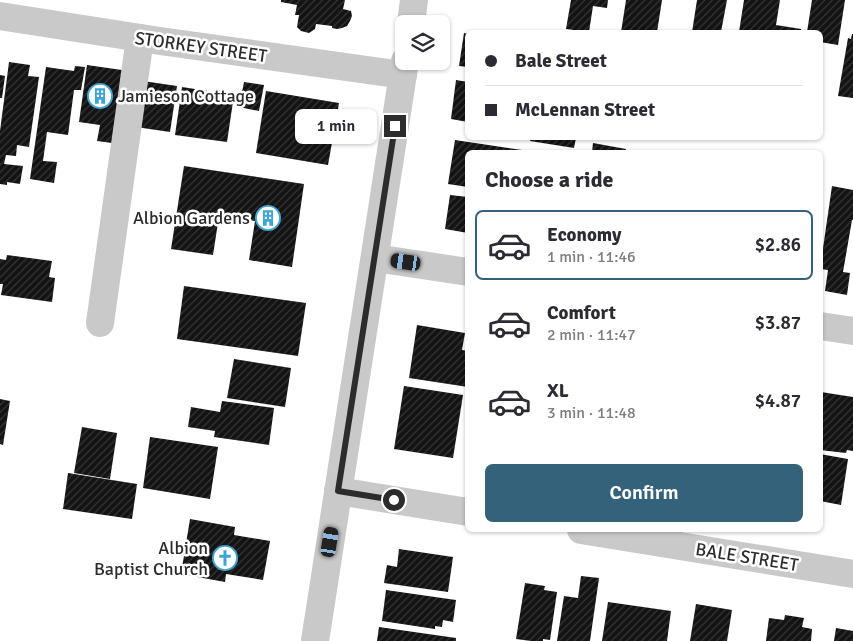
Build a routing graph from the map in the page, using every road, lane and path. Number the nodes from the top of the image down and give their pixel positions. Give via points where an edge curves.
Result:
1 (414, 0) edge
2 (412, 15) edge
3 (0, 16) edge
4 (140, 38) junction
5 (395, 67) edge
6 (404, 70) edge
7 (375, 258) junction
8 (465, 272) edge
9 (100, 323) dead end
10 (823, 326) edge
11 (853, 331) edge
12 (338, 491) junction
13 (465, 512) edge
14 (593, 532) edge
15 (853, 574) edge
16 (315, 641) edge

1 - 2 street
3 - 4 street, STORKEY STREET
4 - 5 street, STORKEY STREET
4 - 9 street
6 - 7 street
7 - 8 street
7 - 12 street
10 - 11 street
12 - 13 street
12 - 16 street
14 - 15 street, BALE STREET

